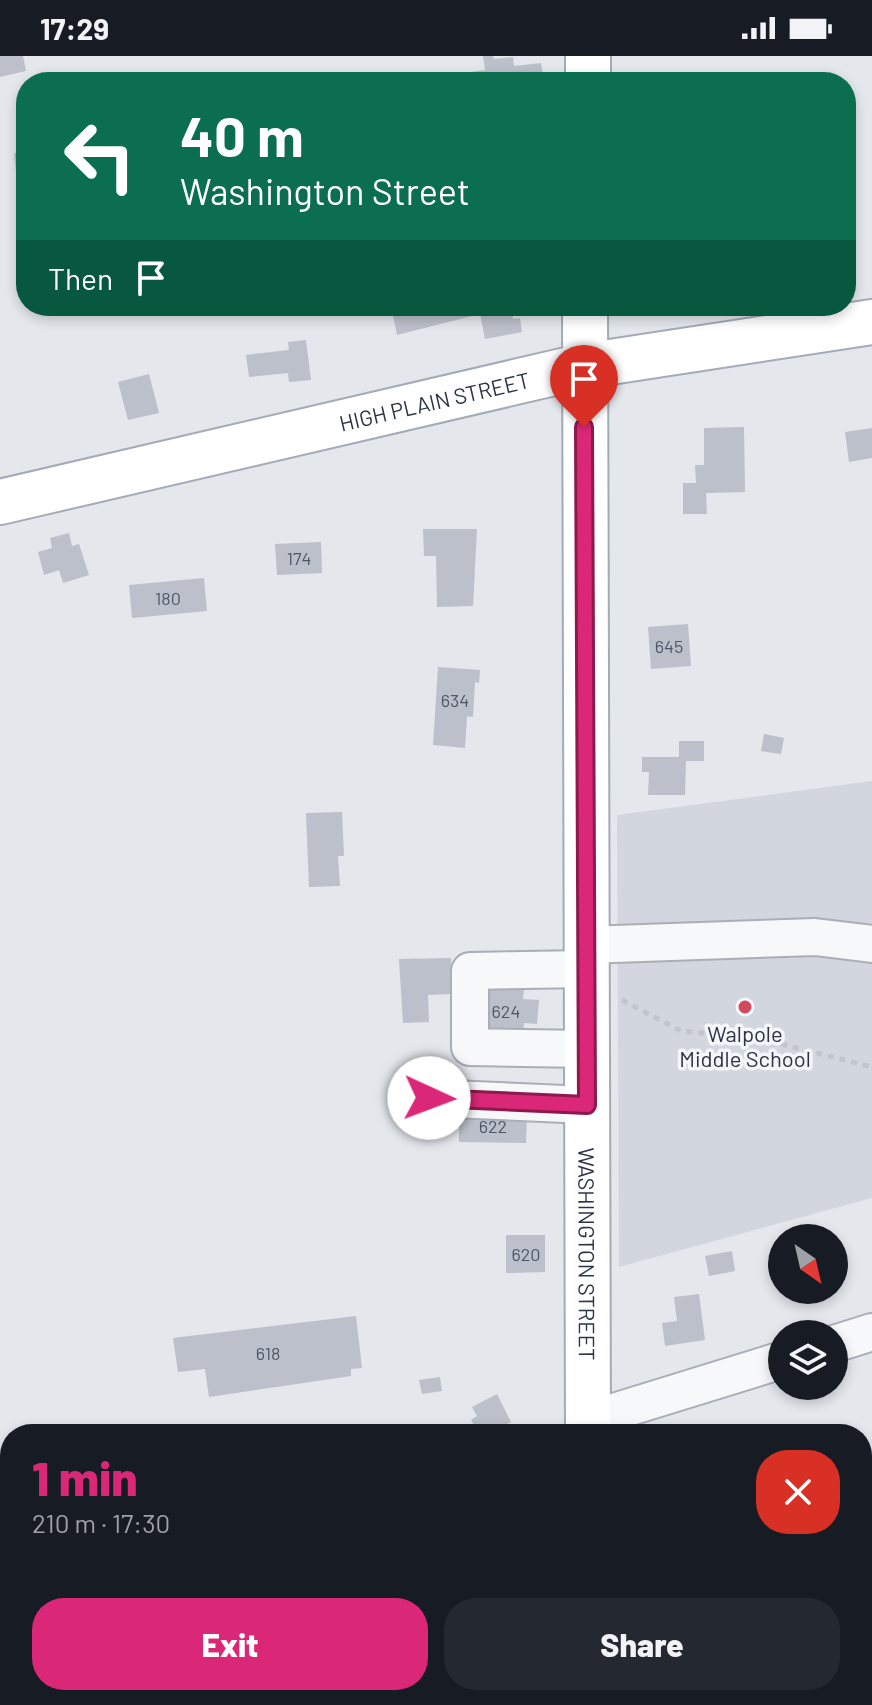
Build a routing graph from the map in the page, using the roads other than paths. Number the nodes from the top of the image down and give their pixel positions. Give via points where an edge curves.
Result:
1 (585, 316) edge
2 (872, 322) edge
3 (584, 366) junction
4 (0, 502) edge
5 (872, 944) edge
6 (595, 969) junction
7 (587, 1049) junction
8 (429, 1098) dead end
9 (587, 1105) junction
10 (872, 1332) edge
11 (848, 1340) edge
12 (768, 1365) edge
13 (588, 1424) edge
14 (597, 1424) edge

1 - 3 main road, WASHINGTON STREET
2 - 3 main road, HIGH PLAIN STREET
3 - 4 main road, HIGH PLAIN STREET
3 - 6 main road, WASHINGTON STREET
5 - 6 lane via 815,937
6 - 7 main road, WASHINGTON STREET
6 - 7 lane via 470,971 470,1047
7 - 9 main road, WASHINGTON STREET
8 - 9 lane
9 - 13 main road, WASHINGTON STREET
10 - 11 lane
12 - 14 lane

